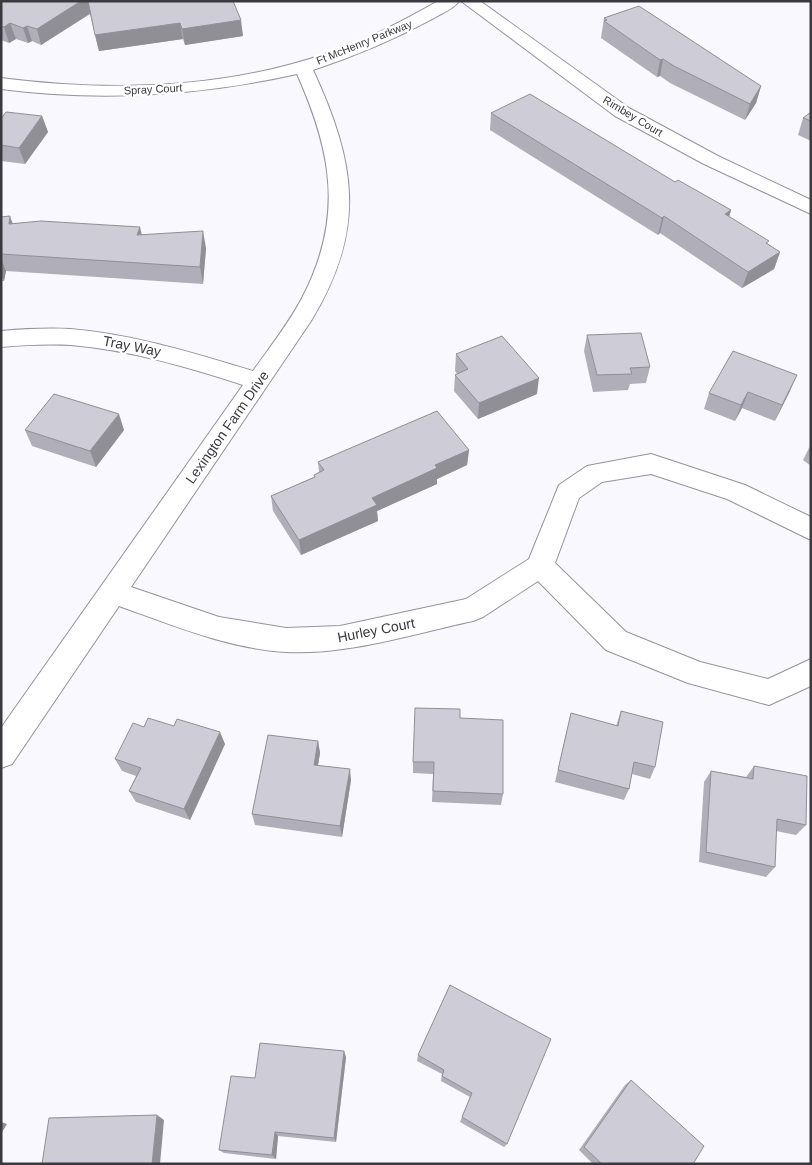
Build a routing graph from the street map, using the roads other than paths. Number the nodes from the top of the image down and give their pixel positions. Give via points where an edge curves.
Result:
1 (451, 1) edge
2 (469, 1) edge
3 (303, 66) junction
4 (1, 83) edge
5 (811, 208) edge
6 (1, 338) edge
7 (260, 381) junction
8 (811, 529) edge
9 (540, 566) junction
10 (114, 594) junction
11 (811, 672) edge
12 (1, 754) edge

1 - 3 street, Ft McHenry Parkway via 391,34
2 - 5 street, Rimbey Court via 622,112
3 - 4 street, Spray Court via 169,89 60,90
3 - 7 street, Lexington Farm Drive via 335,149 341,196 335,239 316,292
6 - 7 street, Tray Way via 55,336 100,339 156,349
7 - 10 street, Lexington Farm Drive
8 - 9 street via 736,492 651,464 596,473 568,492
9 - 10 street, Hurley Court via 473,609 340,638 286,640 219,629
9 - 11 street via 616,640 698,674 769,692
10 - 12 street, Lexington Farm Drive

